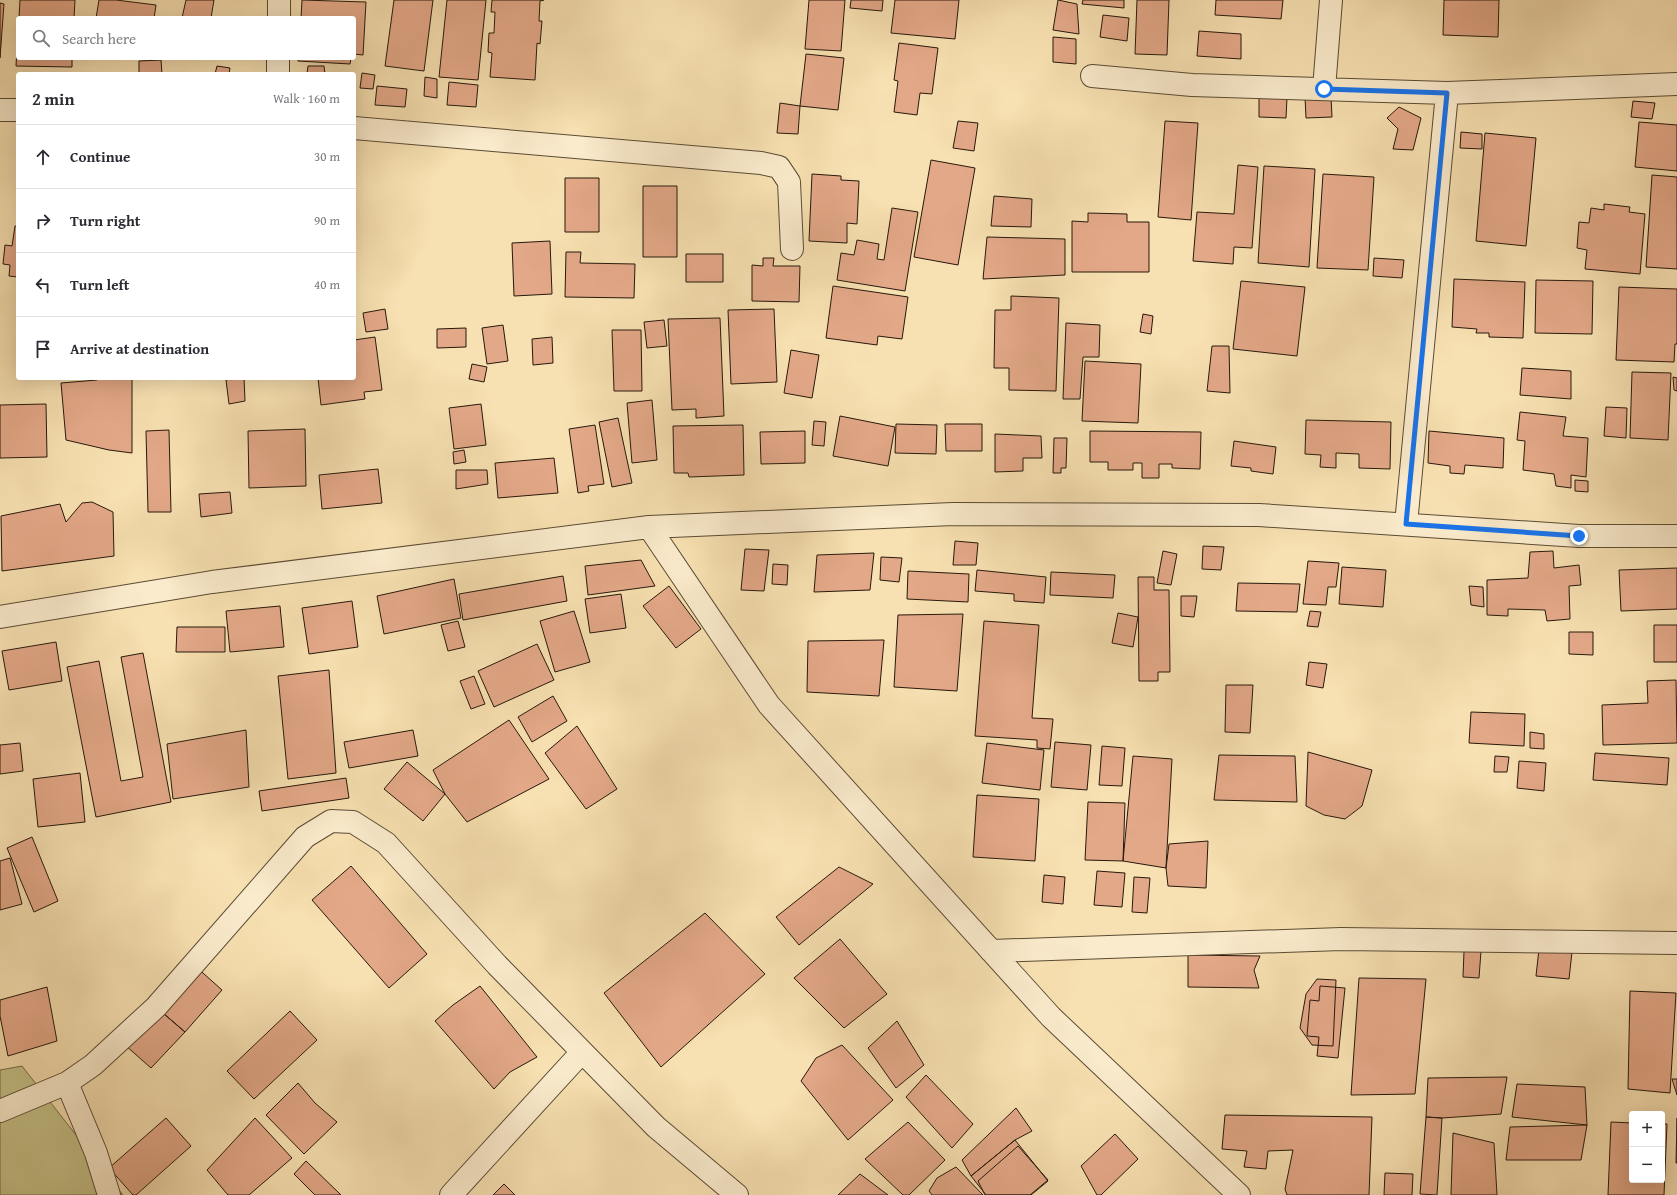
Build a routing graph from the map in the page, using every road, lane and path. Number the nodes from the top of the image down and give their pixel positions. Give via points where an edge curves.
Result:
1 (279, 0) edge
2 (1331, 0) edge
3 (279, 16) edge
4 (278, 60) edge
5 (278, 72) edge
6 (1092, 76) dead end
7 (1677, 84) edge
8 (1324, 89) junction
9 (1447, 93) junction
10 (0, 110) edge
11 (16, 110) edge
12 (356, 128) edge
13 (792, 249) dead end
14 (1406, 524) junction
15 (649, 527) junction
16 (1677, 536) edge
17 (0, 617) edge
18 (1677, 942) edge
19 (992, 951) junction
20 (582, 1052) junction
21 (67, 1083) junction
22 (0, 1111) edge
23 (109, 1195) edge
24 (451, 1195) edge
25 (737, 1195) edge
26 (1239, 1195) edge

1 - 3 street
2 - 8 street
4 - 5 street
6 - 8 street via 1192,85
7 - 9 street
8 - 9 street
9 - 14 street
10 - 11 street
12 - 13 street via 761,163 779,167 789,182
14 - 15 street via 1259,515 953,514
14 - 16 street via 1579,536
15 - 17 street via 212,582
15 - 19 street via 770,705
18 - 19 street via 1341,939
19 - 26 street via 1051,1017
20 - 21 street via 497,965 386,843 353,822 331,821 304,837 156,1007 93,1065
20 - 24 street
20 - 25 street via 656,1127
21 - 22 street
21 - 23 street via 96,1153

